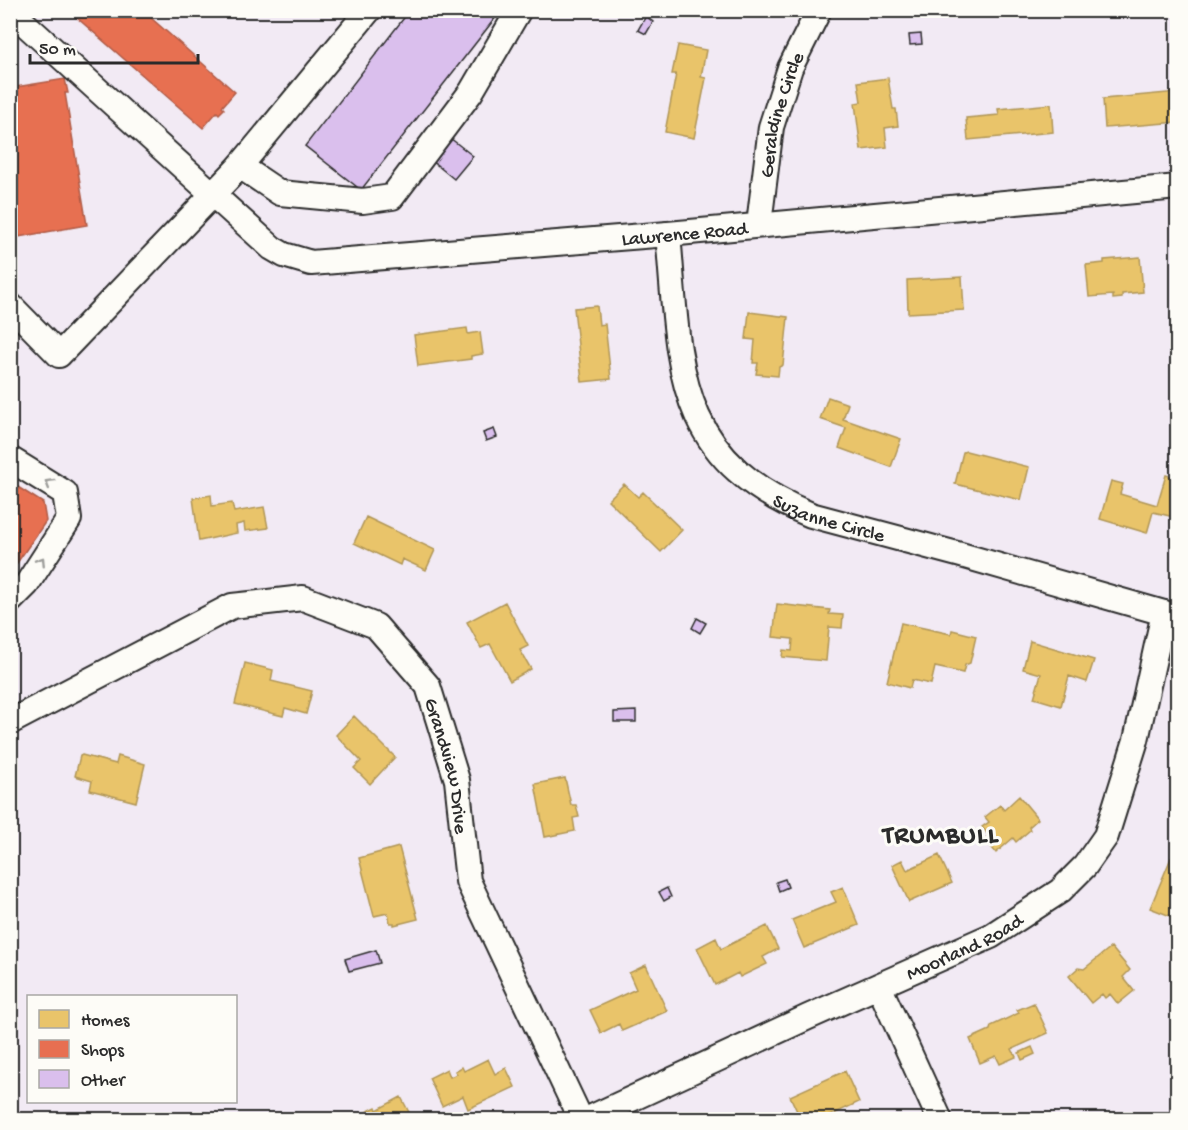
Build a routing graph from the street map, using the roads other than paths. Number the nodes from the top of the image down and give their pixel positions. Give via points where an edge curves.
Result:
1 (369, 10) edge
2 (519, 10) edge
3 (819, 10) edge
4 (14, 14) edge
5 (240, 166) junction
6 (1178, 187) edge
7 (213, 196) junction
8 (759, 224) junction
9 (668, 234) junction
10 (10, 305) edge
11 (10, 459) edge
12 (10, 601) edge
13 (1171, 615) edge
14 (10, 722) edge
15 (879, 986) junction
16 (581, 1119) edge
17 (586, 1119) edge
18 (940, 1119) edge

1 - 5 street
2 - 5 street via 471,92 392,197 363,201 280,193
3 - 8 street, Geraldine Circle via 790,68 771,127
4 - 7 street, Lawrence Road
5 - 7 street
6 - 8 street, Lawrence Road
7 - 9 street, Lawrence Road via 272,248 311,263
7 - 10 street via 59,354
8 - 9 street, Lawrence Road
9 - 13 street, Suzanne Circle via 677,338 689,397 709,440 751,482 811,515
12 -> 11 street via 27,584 69,519 65,493
13 - 15 street, Moorland Road via 1106,836 1085,866 1060,891 991,936
14 - 16 street, Grandview Drive via 232,606 303,598 376,626 428,686 458,780 468,881
15 - 17 street, Moorland Road
15 - 18 street

